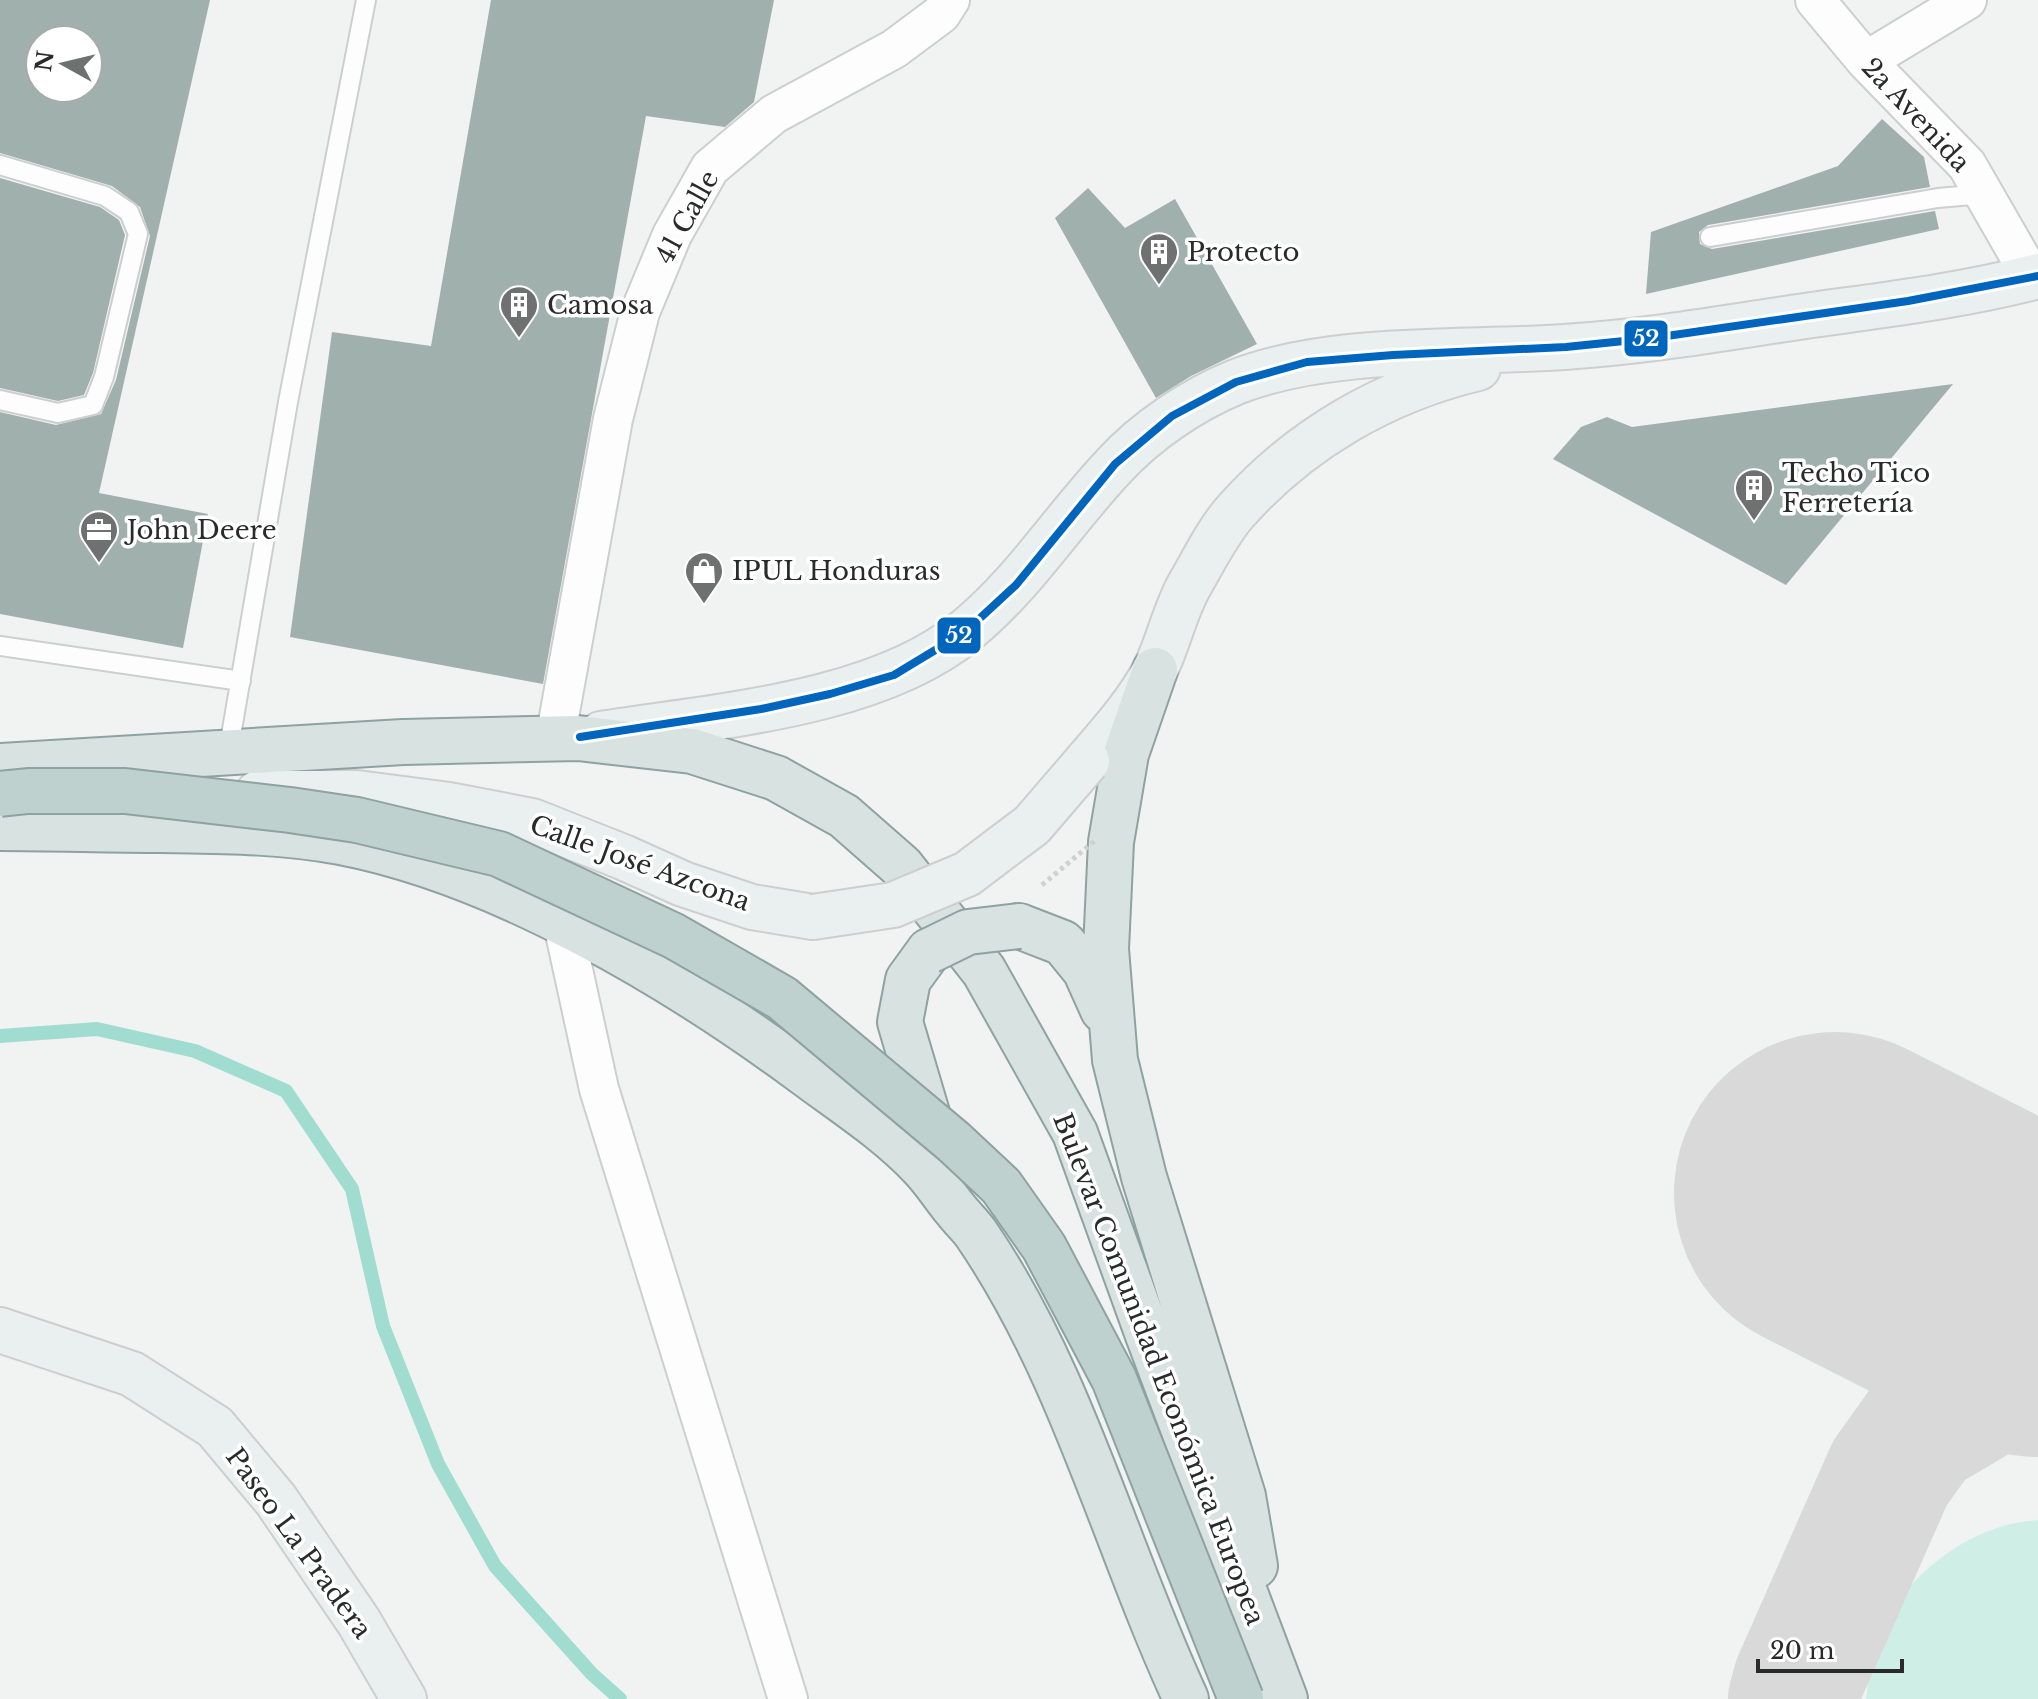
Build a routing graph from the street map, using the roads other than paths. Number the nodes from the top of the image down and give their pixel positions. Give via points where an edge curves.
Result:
1 (366, 0) edge
2 (950, 0) edge
3 (1815, 0) edge
4 (1967, 0) edge
5 (1866, 61) junction
6 (0, 165) edge
7 (1983, 194) junction
8 (1710, 237) dead end
9 (2035, 277) edge
10 (1566, 347) junction
11 (0, 400) edge
12 (0, 646) edge
13 (1155, 670) junction
14 (241, 681) junction
15 (566, 738) junction
16 (228, 753) junction
17 (0, 766) edge
18 (1, 817) edge
19 (563, 924) junction
20 (1113, 1034) junction
21 (956, 1210) junction
22 (0, 1330) edge
23 (1280, 1685) edge
24 (404, 1699) edge
25 (788, 1699) edge
26 (1186, 1699) edge
27 (1241, 1699) edge

1 - 14 lane via 288,402
2 - 15 street, 41 Calle via 941,14 894,49 774,114 710,168 672,235 640,312 613,419
3 - 5 street, 2a Avenida
4 - 5 street
5 - 7 street, 2a Avenida via 1967,165
6 - 11 lane via 105,196 129,212 138,234 93,405 58,413
7 - 8 lane
7 - 9 street, 2a Avenida
9 - 10 main road, Calle José Azcona via 1864,307
10 - 13 main road, Calle José Azcona via 1435,378 1345,419 1290,459 1234,513 1188,587
10 - 15 main road, Calle José Azcona via 1307,362 1236,382 1172,416 1115,464 1016,585 965,632 894,675 761,709
12 - 14 lane
13 - 18 main road, Calle José Azcona, bridge via 1121,720 1032,825 967,874 893,905 813,917 752,907 683,884 532,821 357,793 276,791 79,814
13 - 20 main road via 1126,754 1111,842 1106,949
14 - 16 lane
15 - 16 main road, Bulevar Comunidad Económica Europea
15 - 23 main road, Bulevar Comunidad Económica Europea via 692,751 776,778 844,816 901,866 984,971 1075,1133
16 - 17 main road, Bulevar Comunidad Económica Europea
18 - 19 main road via 335,841 439,870
18 - 27 highway, bridge via 28,791 125,791 357,820 499,854 674,936 782,998 1001,1186 1044,1247 1114,1379
19 - 21 main road via 676,986 771,1049 884,1132 922,1167
19 - 25 street via 599,1089
20 - 21 main road, bridge via 1085,970 1063,943 1019,926 968,932 929,951 908,980 900,1022
20 - 23 main road via 1144,1177 1243,1496
21 - 26 main road via 975,1231 1024,1311
22 - 24 main road, Paseo La Pradera via 132,1374 215,1427 276,1500

